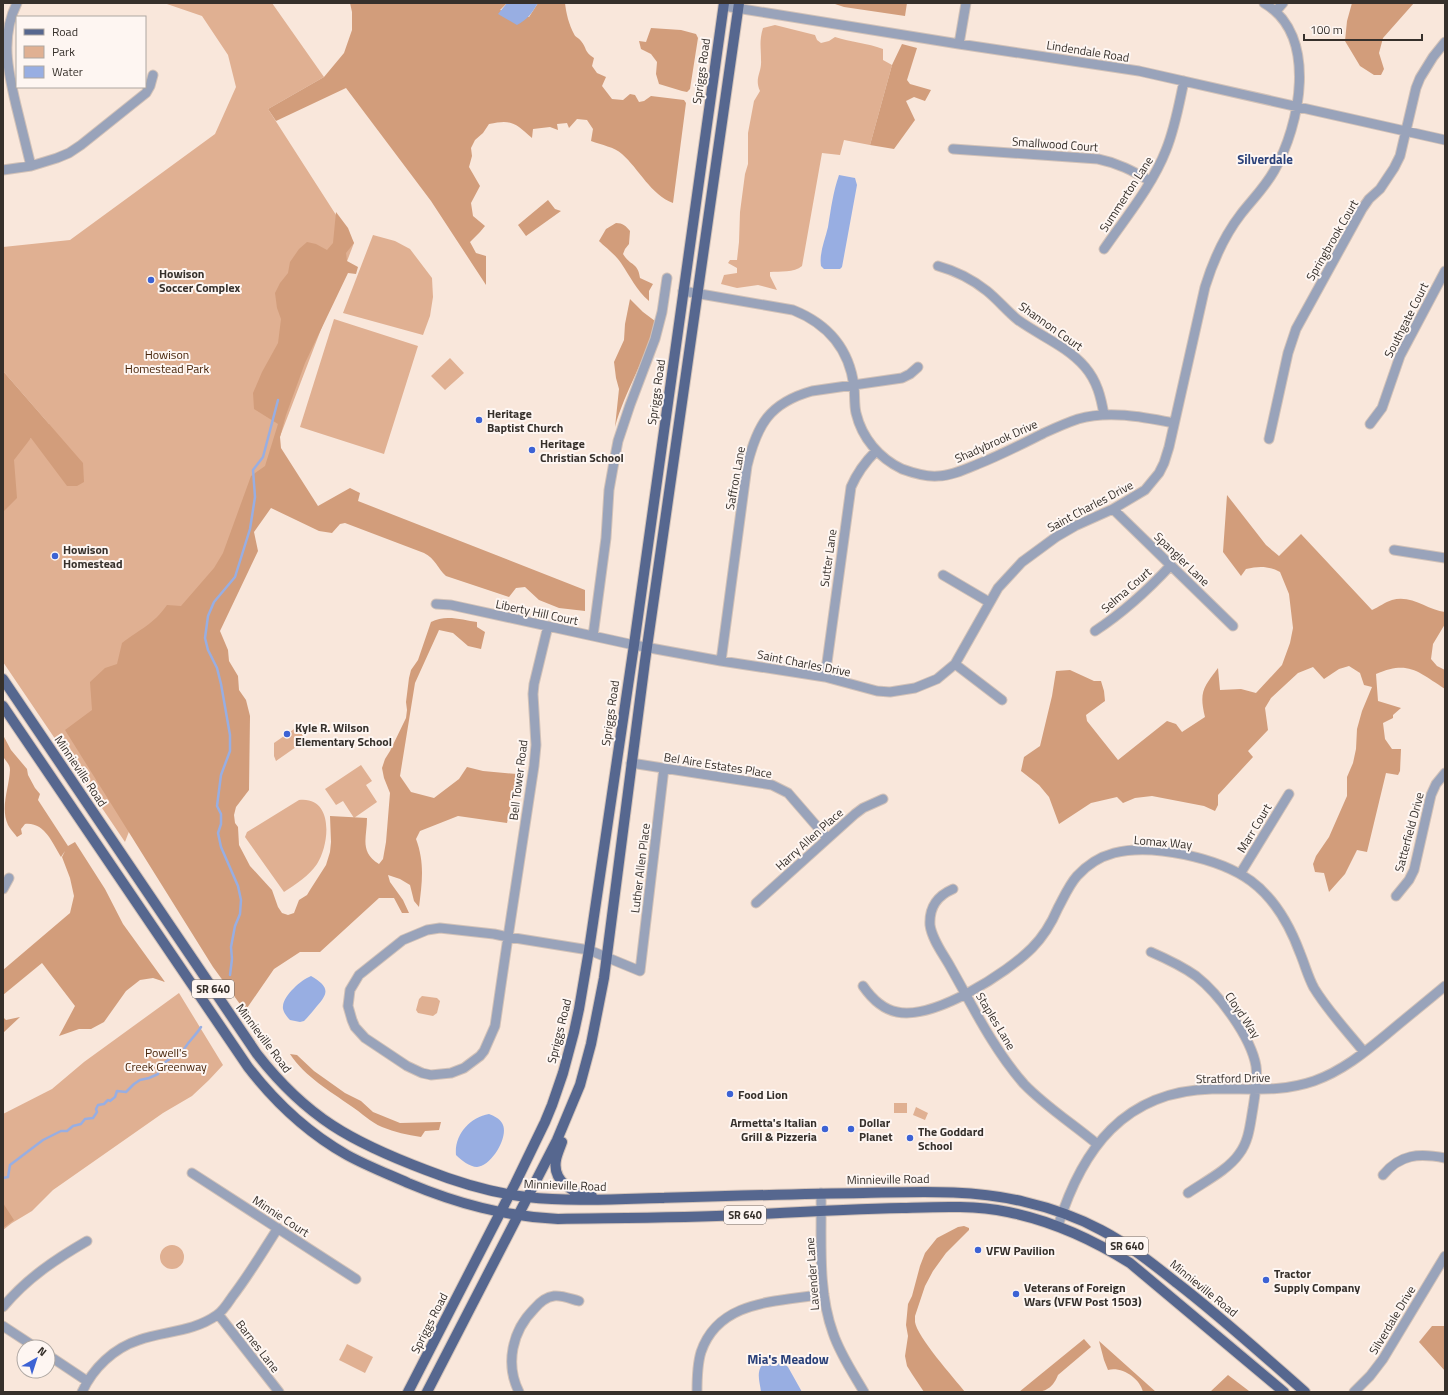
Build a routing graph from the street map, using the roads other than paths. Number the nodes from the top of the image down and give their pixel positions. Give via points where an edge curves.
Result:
1 (17, 3) edge
2 (966, 3) edge
3 (1264, 3) edge
4 (1283, 3) edge
5 (724, 4) edge
6 (738, 6) edge
7 (1276, 11) junction
8 (1445, 42) edge
9 (959, 44) junction
10 (153, 75) dead end
11 (1184, 81) junction
12 (1296, 106) junction
13 (1406, 130) junction
14 (1445, 140) edge
15 (953, 149) dead end
16 (31, 166) junction
17 (3, 170) edge
18 (1150, 181) junction
19 (1104, 249) dead end
20 (938, 266) dead end
21 (1445, 271) edge
22 (667, 278) dead end
23 (683, 291) junction
24 (698, 293) junction
25 (918, 367) dead end
26 (854, 385) junction
27 (1104, 415) junction
28 (1174, 423) junction
29 (1370, 424) dead end
30 (1269, 439) dead end
31 (876, 451) junction
32 (1113, 509) junction
33 (1394, 550) dead end
34 (1445, 558) edge
35 (1171, 565) junction
36 (943, 575) dead end
37 (989, 602) junction
38 (436, 604) dead end
39 (548, 626) junction
40 (1233, 626) dead end
41 (1095, 631) dead end
42 (592, 636) junction
43 (634, 645) junction
44 (647, 647) junction
45 (721, 660) junction
46 (955, 664) junction
47 (825, 677) junction
48 (3, 679) edge
49 (1002, 700) dead end
50 (3, 706) edge
51 (632, 763) junction
52 (664, 768) junction
53 (1445, 773) edge
54 (1289, 794) dead end
55 (883, 799) dead end
56 (827, 838) junction
57 (1240, 874) junction
58 (9, 878) dead end
59 (3, 889) edge
60 (953, 889) dead end
61 (1396, 896) dead end
62 (756, 903) dead end
63 (508, 937) junction
64 (589, 950) junction
65 (1151, 952) dead end
66 (606, 957) junction
67 (863, 986) dead end
68 (1445, 986) edge
69 (966, 994) junction
70 (1364, 1052) junction
71 (1256, 1089) junction
72 (573, 1104) junction
73 (1097, 1144) junction
74 (1445, 1158) edge
75 (192, 1173) dead end
76 (1383, 1176) dead end
77 (1188, 1193) dead end
78 (821, 1194) junction
79 (509, 1195) junction
80 (528, 1198) junction
81 (630, 1199) junction
82 (821, 1210) junction
83 (500, 1212) junction
84 (1062, 1213) junction
85 (519, 1216) junction
86 (1058, 1226) junction
87 (278, 1228) junction
88 (87, 1241) dead end
89 (1445, 1256) edge
90 (1442, 1266) edge
91 (356, 1279) dead end
92 (824, 1294) junction
93 (579, 1301) dead end
94 (3, 1307) edge
95 (218, 1314) junction
96 (3, 1326) edge
97 (23, 1339) edge
98 (56, 1360) edge
99 (87, 1381) junction
100 (82, 1392) edge
101 (279, 1392) edge
102 (408, 1392) edge
103 (427, 1392) edge
104 (519, 1392) edge
105 (697, 1392) edge
106 (864, 1392) edge
107 (1284, 1392) edge
108 (1305, 1392) edge
109 (1354, 1392) edge

1 - 16 street via 6,36 6,59
2 - 9 street
3 - 7 street, Saint Charles Drive
4 - 7 street
5 - 6 street, Lindendale Road
5 - 23 main road, Spriggs Road
6 - 9 street, Lindendale Road
6 - 24 main road
7 - 12 street, Saint Charles Drive via 1288,26 1298,54 1300,81
8 - 13 street, Springbrook Court via 1420,78
9 - 11 street, Lindendale Road via 1139,71
10 - 16 street via 146,93 81,145 56,158
11 - 12 street, Lindendale Road
11 - 18 street, Summerton Lane via 1172,135 1160,165
12 - 13 street, Lindendale Road
12 - 28 street, Saint Charles Drive via 1284,150 1274,170 1229,231 1211,268
13 - 14 street, Lindendale Road
13 - 30 street, Springbrook Court via 1400,156 1394,168 1362,209 1296,329 1288,353
15 - 18 street, Smallwood Court via 1098,159 1122,166
16 - 17 street
18 - 19 street, Summerton Lane
20 - 27 street, Shannon Court via 966,276 977,283 1018,320 1067,350 1086,368 1098,388
21 - 29 street, Southgate Court via 1400,356 1382,408
22 - 42 street, Spriggs Road via 655,339 618,441 609,490 606,538
23 - 24 street, Shadybrook Drive
23 - 43 main road, Spriggs Road
24 - 26 street, Shadybrook Drive via 804,314 825,328 840,346
24 - 44 main road
25 - 26 street, Saffron Lane via 902,378
26 - 31 street, Shadybrook Drive via 855,412 859,424
26 - 45 street, Saffron Lane via 812,391 788,399 771,413 753,442 747,466
27 - 28 street, Shadybrook Drive
27 - 31 street, Shadybrook Drive via 1077,419 968,468 939,476 904,470
28 - 32 street, Saint Charles Drive via 1167,456 1159,473 1145,490
31 - 47 street, Sutter Lane via 861,468 851,487
32 - 35 street, Spangler Lane
32 - 37 street, Saint Charles Drive via 1075,526 1038,549 1009,574
33 - 34 street
35 - 40 street, Spangler Lane
35 - 41 street, Selma Court via 1141,596
36 - 37 street
37 - 46 street, Saint Charles Drive
38 - 39 street, Liberty Hill Court
39 - 42 street, Liberty Hill Court
39 - 63 street, Bell Tower Road via 534,684 536,752
42 - 43 street, Liberty Hill Court
43 - 44 street, Saint Charles Drive
43 - 64 main road, Spriggs Road
44 - 45 street, Saint Charles Drive
44 - 51 main road
45 - 47 street, Saint Charles Drive
46 - 47 street, Saint Charles Drive via 937,679 903,691 878,691
46 - 49 street
48 - 79 main road, Minnieville Road / SR 640 via 257,1054 287,1089 318,1117 365,1145 454,1181
50 - 83 main road, SR 640 via 240,1056 279,1102 316,1135 358,1161 451,1200
51 - 52 street, Bel Aire Estates Place
51 - 66 main road
52 - 56 street, Bel Aire Estates Place via 772,785 788,793
52 - 66 street, Luther Allen Place via 640,971
53 - 61 street, Satterfield Drive via 1431,795 1414,870
54 - 57 street, Marr Court
55 - 56 street, Harry Allen Place via 863,808
56 - 62 street, Harry Allen Place
57 - 69 street, Lomax Way via 1223,865 1178,854 1127,851 1102,857 1076,877 1034,946 1012,965
57 - 70 street, Lomax Way via 1263,892 1282,916 1325,1005
58 - 59 street
60 - 69 street, Staples Lane via 936,901 932,909 930,926
63 - 63 street, Bell Tower Road via 440,928 427,930 403,940 354,982 348,1006 355,1027 365,1038 417,1071 431,1075 451,1073 464,1068 484,1051 494,1030
63 - 64 street
64 - 66 street
64 - 79 main road, Spriggs Road via 579,1009 563,1073 550,1111
65 - 71 street, Cloyd Way via 1183,967 1220,1000 1249,1044 1256,1066
66 - 72 main road via 591,1044
67 - 69 street, Lomax Way via 870,998 880,1005 907,1013 935,1008
68 - 70 street, Stratford Drive
69 - 73 street, Staples Lane via 998,1049 1024,1083
70 - 71 street, Stratford Drive via 1339,1070 1314,1081 1276,1089
71 - 73 street, Stratford Drive via 1195,1090 1166,1095 1125,1117
71 - 77 street, Cloyd Way via 1249,1134 1239,1155 1226,1168
72 - 80 main road via 558,1140
72 - 81 main road via 556,1160 557,1175 567,1187 586,1195
73 - 84 street, Stratford Drive via 1087,1158
74 - 76 street via 1421,1155 1408,1157 1389,1167
75 - 87 street, Minnie Court
78 - 81 main road, Minnieville Road / SR 640
78 - 82 street, Lavender Lane
78 - 84 main road, Minnieville Road / SR 640 via 978,1194 1026,1202
79 - 80 main road, Minnieville Road / SR 640
79 - 83 main road, Spriggs Road
80 - 81 main road, Minnieville Road / SR 640
80 - 85 main road
82 - 85 main road, SR 640 via 558,1220
82 - 86 main road, SR 640 via 972,1208 1007,1212
82 - 92 street, Lavender Lane
83 - 85 main road, SR 640
83 - 102 main road, Spriggs Road
84 - 86 street, Stratford Drive
84 - 108 main road, Minnieville Road / SR 640 via 1098,1228 1138,1252 1240,1334
85 - 103 main road
86 - 107 main road, SR 640 via 1082,1236 1130,1263
87 - 91 street, Minnie Court
87 - 95 street via 247,1277
88 - 94 street via 54,1260 16,1292
89 - 90 street, Silverdale Drive
90 - 109 street, Silverdale Drive via 1383,1359
92 - 105 street via 748,1307 724,1320 711,1335 702,1352
92 - 106 street, Lavender Lane via 829,1322 838,1346
93 - 104 street via 559,1296 551,1297 538,1305 524,1321 514,1342 512,1361
95 - 99 street via 201,1325 125,1346 98,1367
95 - 101 street, Barnes Lane
96 - 97 street
98 - 99 street
99 - 100 street

